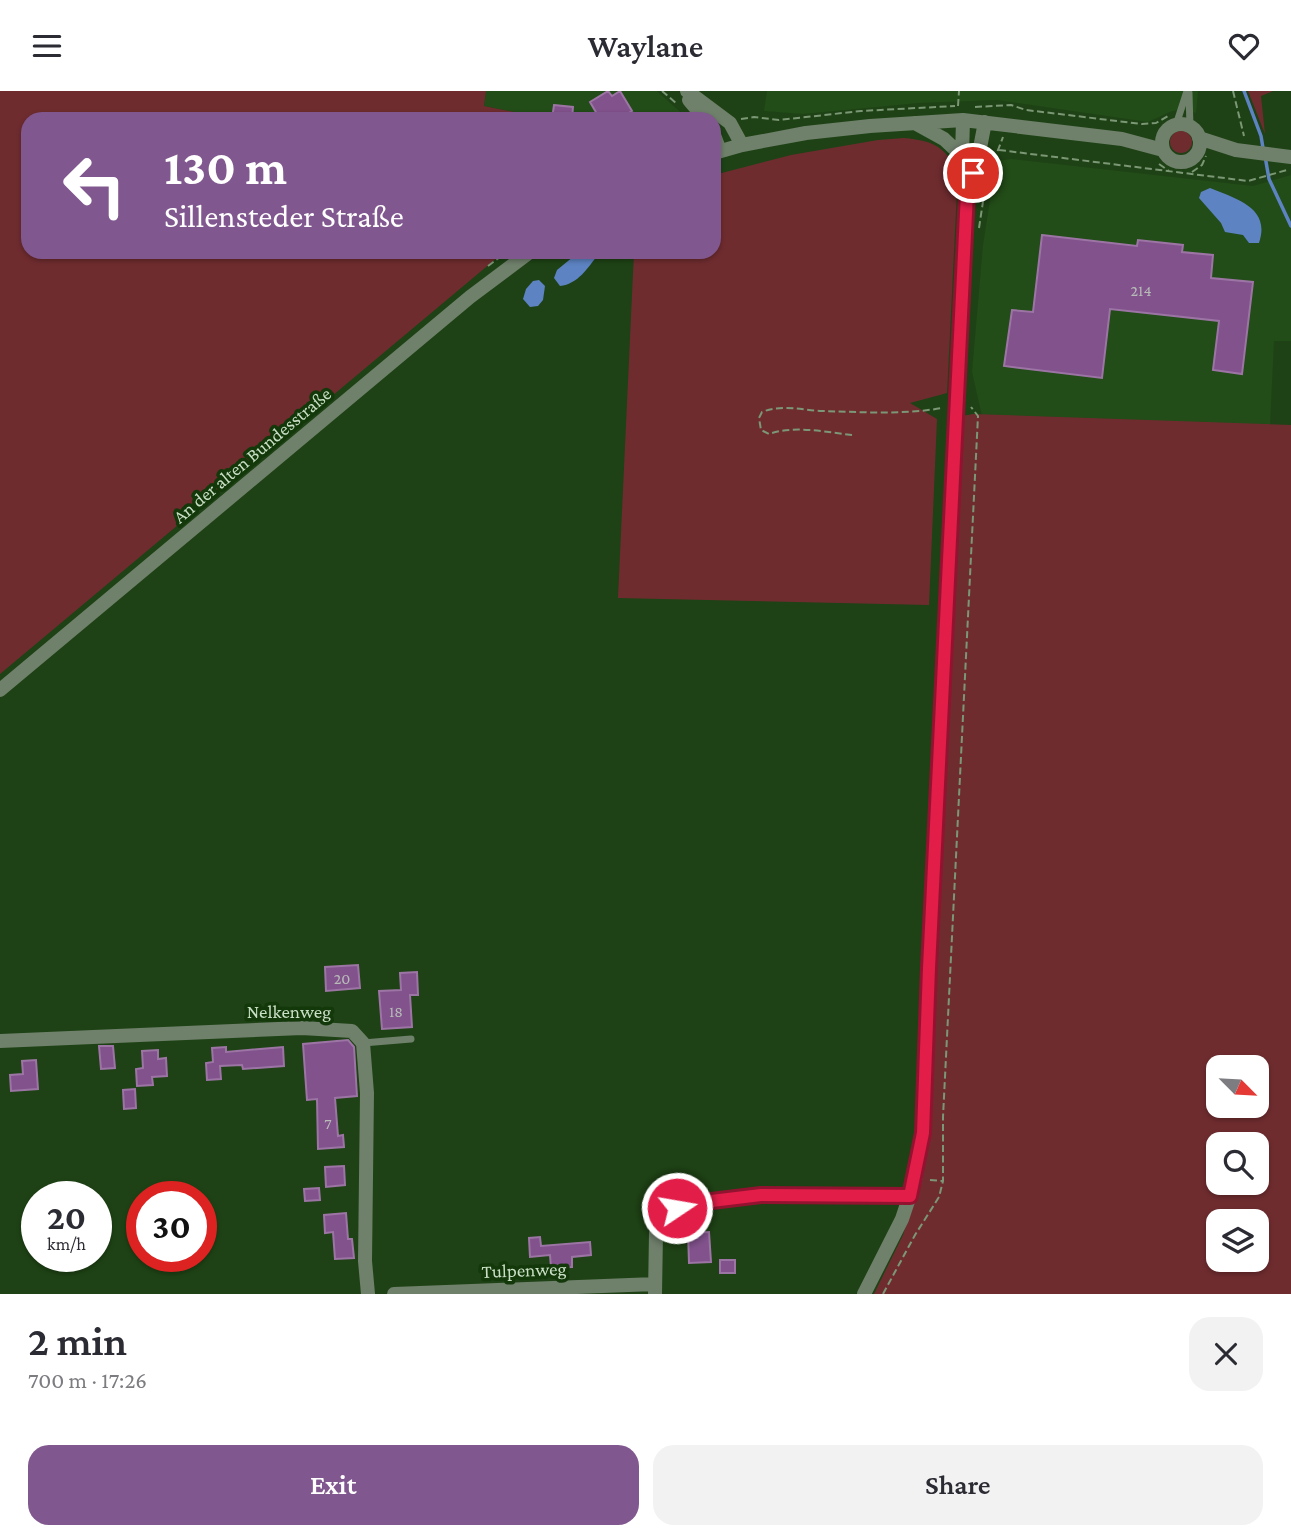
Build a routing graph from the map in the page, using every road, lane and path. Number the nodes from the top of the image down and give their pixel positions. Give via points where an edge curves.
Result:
1 (684, 91) edge
2 (959, 91) edge
3 (1188, 91) edge
4 (1233, 91) edge
5 (958, 106) junction
6 (700, 112) edge
7 (714, 112) edge
8 (721, 117) edge
9 (963, 120) junction
10 (985, 122) junction
11 (730, 123) junction
12 (914, 123) junction
13 (1184, 131) junction
14 (1122, 139) junction
15 (742, 145) junction
16 (1163, 150) junction
17 (721, 151) edge
18 (1243, 151) junction
19 (962, 156) junction
20 (1286, 157) edge
21 (990, 162) dead end
22 (1291, 170) edge
23 (988, 171) dead end
24 (967, 193) junction
25 (979, 232) dead end
26 (521, 259) edge
27 (963, 404) junction
28 (852, 435) dead end
29 (0, 690) edge
30 (411, 1038) dead end
31 (0, 1041) edge
32 (363, 1043) junction
33 (910, 1196) junction
34 (655, 1289) edge
35 (368, 1294) edge
36 (394, 1294) edge
37 (864, 1294) edge
38 (883, 1294) edge

1 - 6 street
1 - 7 street
2 - 5 path
3 - 13 lane
3 - 13 lane
4 - 18 path via 1245,139
5 - 11 path via 779,120 747,117
5 - 13 path via 1007,105 1142,124 1164,118
8 - 11 street
9 - 10 street
9 - 12 street
9 - 19 street
10 - 14 street
10 - 24 street
11 - 15 street
12 - 15 street via 806,133
12 - 19 street via 944,139
13 - 14 street
13 - 16 street via 1163,138
13 - 16 street via 1188,160 1171,159
13 - 18 street
14 - 16 street
15 - 17 street
18 - 20 street
19 - 24 street
21 - 22 path via 998,150 1248,181
23 - 25 path
24 - 27 street
26 - 29 street, An der alten Bundesstraße
27 - 28 path via 923,411 785,407 762,412 759,418 761,430 769,434 803,430
27 - 33 street via 923,1133
27 - 38 path via 978,416 943,1181 939,1197
30 - 32 lane
31 - 32 street, Nelkenweg via 302,1028 352,1031
32 - 35 street
33 - 34 street, Tulpenweg via 761,1195 677,1208 661,1221 656,1233
33 - 37 street via 893,1242
34 - 36 street, Tulpenweg

